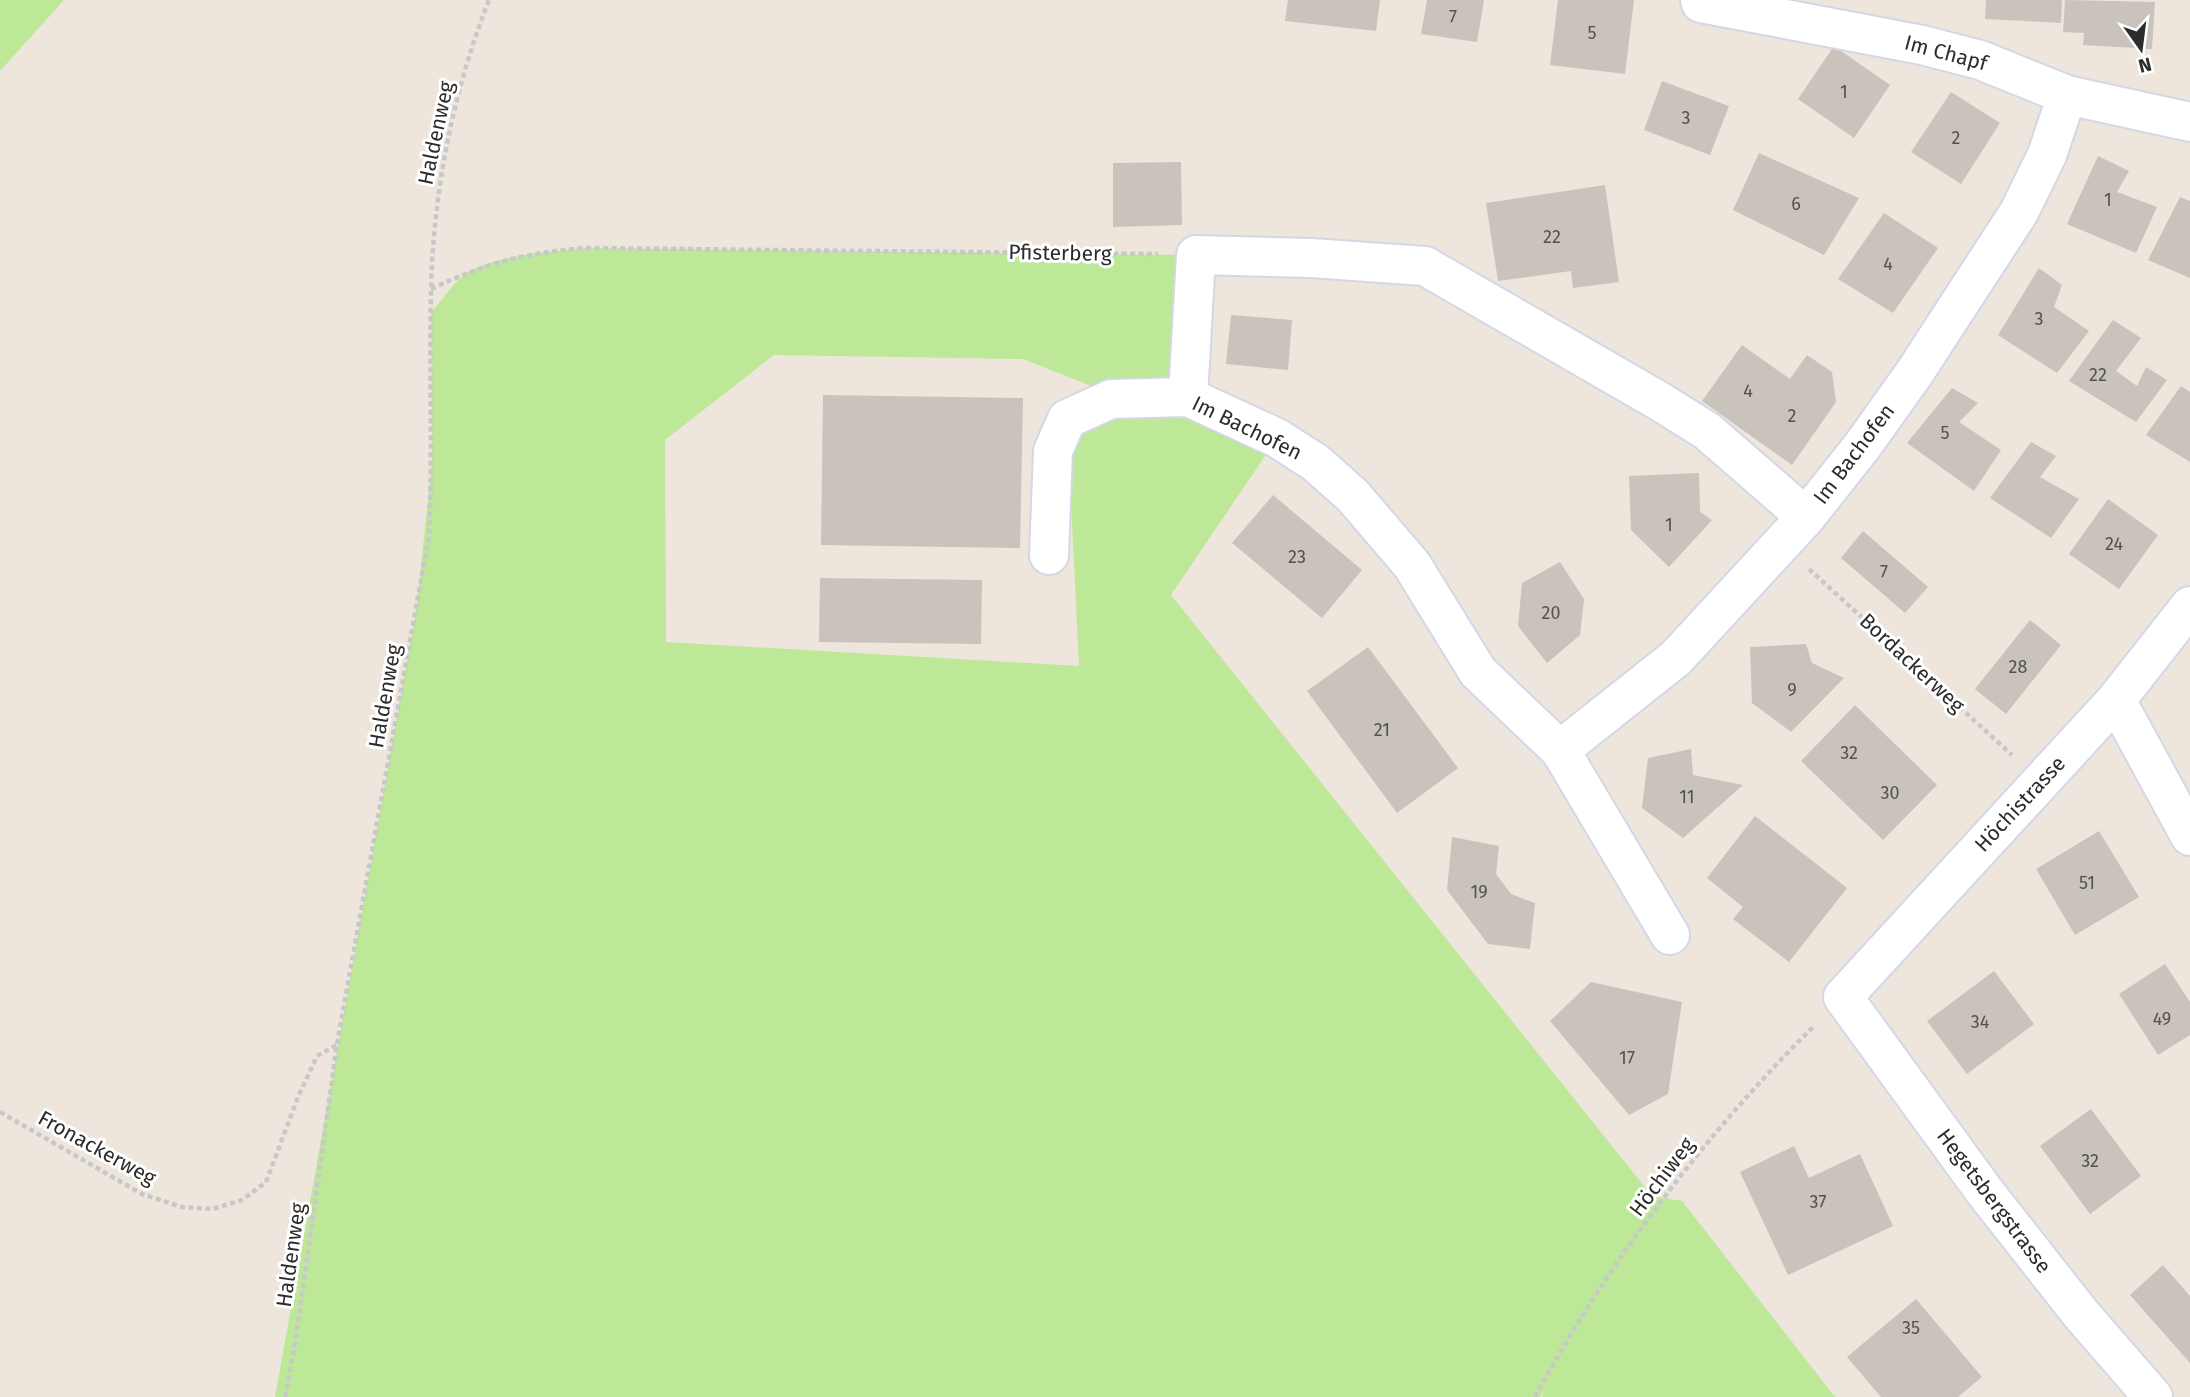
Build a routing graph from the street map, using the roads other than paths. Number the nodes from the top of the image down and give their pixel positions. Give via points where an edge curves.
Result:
1 (1700, 0) edge
2 (2067, 94) junction
3 (2190, 122) edge
4 (1188, 397) junction
5 (1794, 531) junction
6 (1049, 555) dead end
7 (2190, 606) edge
8 (2116, 700) junction
9 (1560, 750) junction
10 (2190, 836) edge
11 (1671, 935) dead end
12 (1843, 998) joint
13 (2153, 1397) edge

1 - 2 street, Im Chapf via 1922,45 1980,60
2 - 3 street, Im Chapf
2 - 5 street, Im Bachofen via 2047,155 2019,212 1915,372
4 - 5 street via 1196,255 1425,266 1707,431
4 - 6 street, Im Bachofen via 1111,400 1067,419 1053,451
4 - 9 street, Im Bachofen via 1277,438 1316,463 1353,496 1412,565 1478,672
5 - 9 street, Im Bachofen via 1676,658
7 - 8 street, Höchistrasse
8 - 10 street
8 - 12 street, Höchistrasse
9 - 11 street, Im Bachofen
12 - 13 street, Hegetsbergstrasse via 1985,1192

